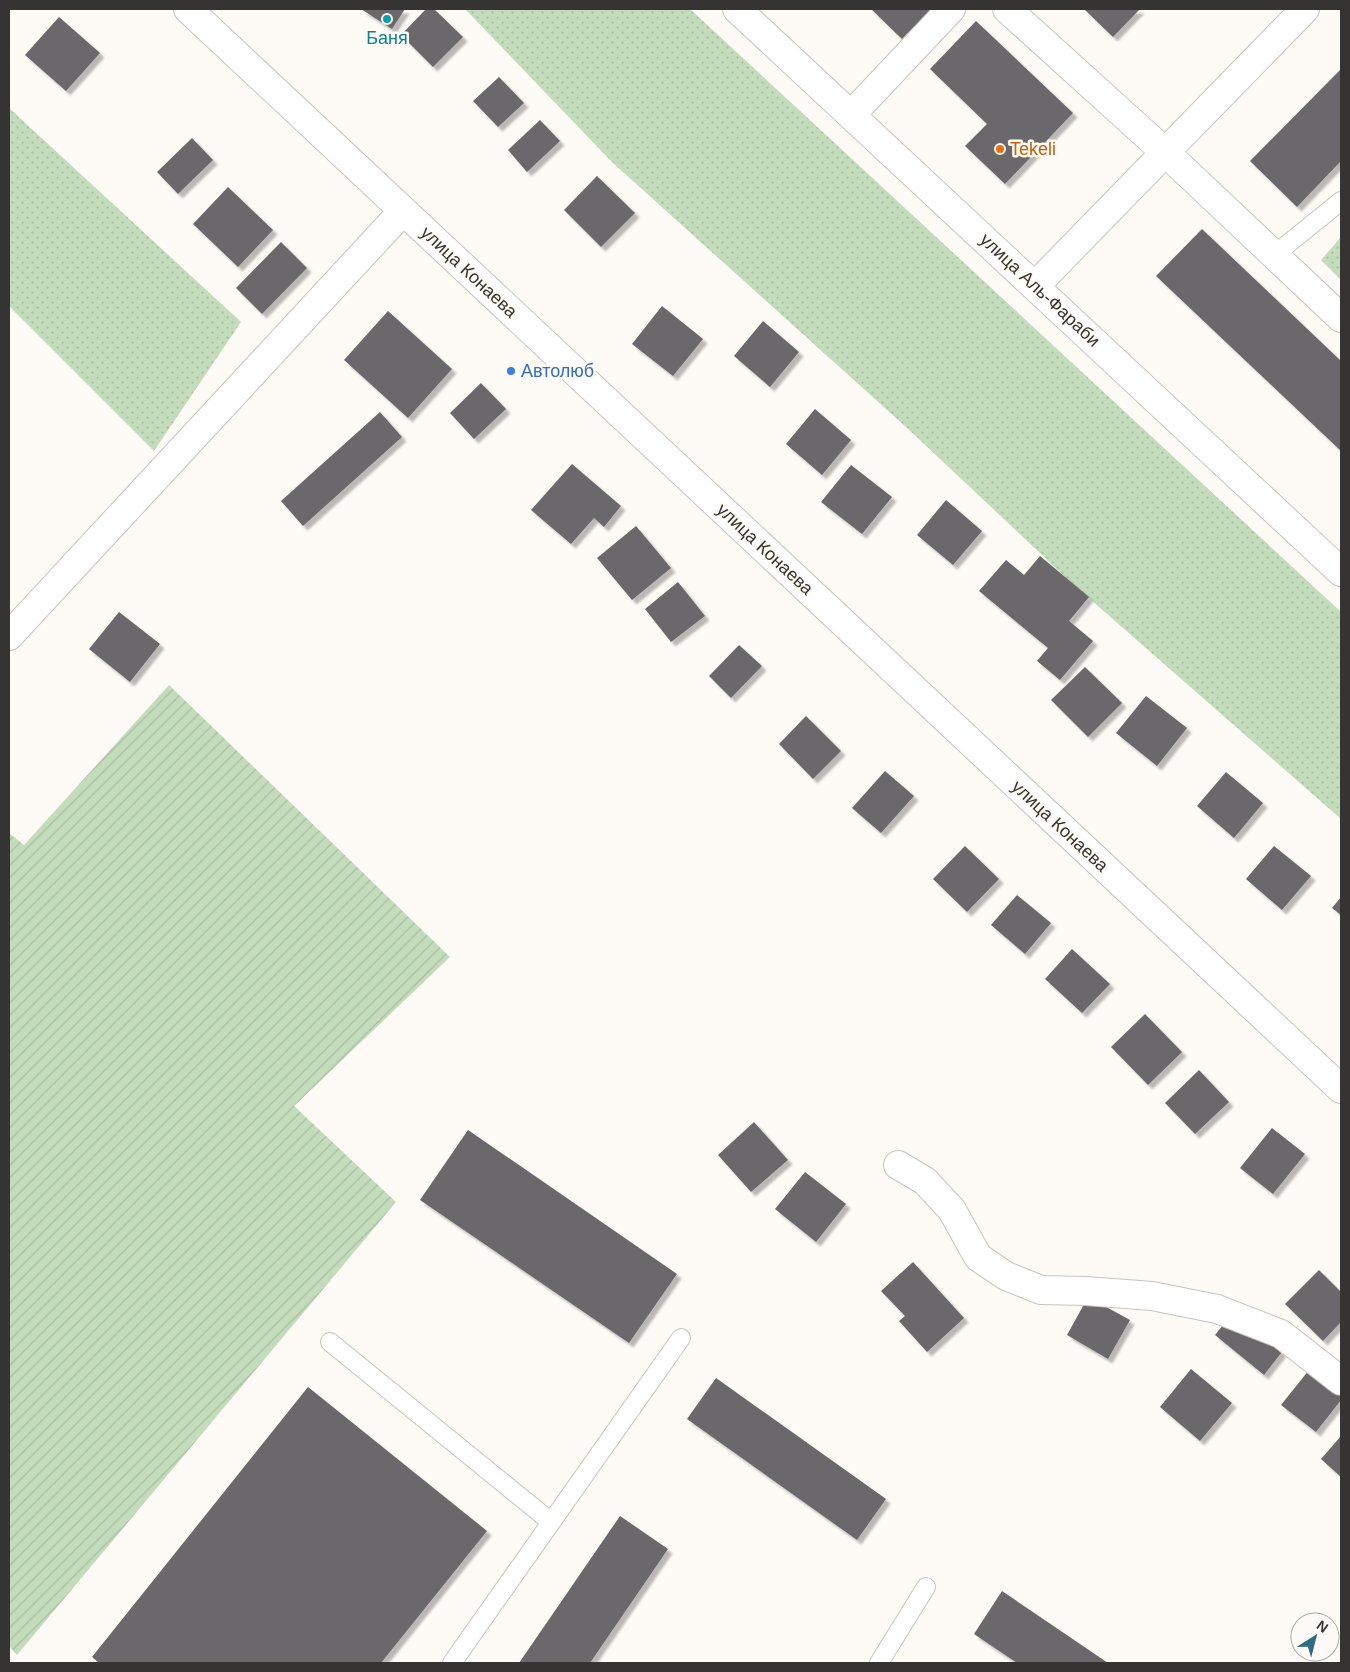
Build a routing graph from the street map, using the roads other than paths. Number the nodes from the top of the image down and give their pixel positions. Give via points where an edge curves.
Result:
1 (188, 9) edge
2 (737, 9) edge
3 (951, 9) edge
4 (1305, 9) edge
5 (1011, 10) edge
6 (851, 114) junction
7 (1165, 152) junction
8 (1341, 201) edge
9 (404, 211) junction
10 (1274, 255) junction
11 (1035, 286) junction
12 (1341, 318) edge
13 (1341, 572) edge
14 (9, 636) edge
15 (1341, 1089) edge
16 (898, 1165) dead end
17 (682, 1338) dead end
18 (330, 1342) dead end
19 (1341, 1381) edge
20 (551, 1522) junction
21 (926, 1587) dead end
22 (452, 1663) edge
23 (879, 1663) edge

1 - 9 street, улица Конаева
2 - 6 street, улица Аль-Фараби
3 - 6 street
4 - 7 street
5 - 7 street
6 - 11 street, улица Аль-Фараби
7 - 10 street
7 - 11 street
8 - 10 lane
9 - 14 street
9 - 15 street, улица Конаева
10 - 12 street
11 - 13 street, улица Аль-Фараби
16 - 19 street via 925,1181 952,1210 978,1257 1006,1276 1041,1290 1152,1296 1217,1309 1281,1334
17 - 20 lane
18 - 20 lane
20 - 22 lane
21 - 23 lane

